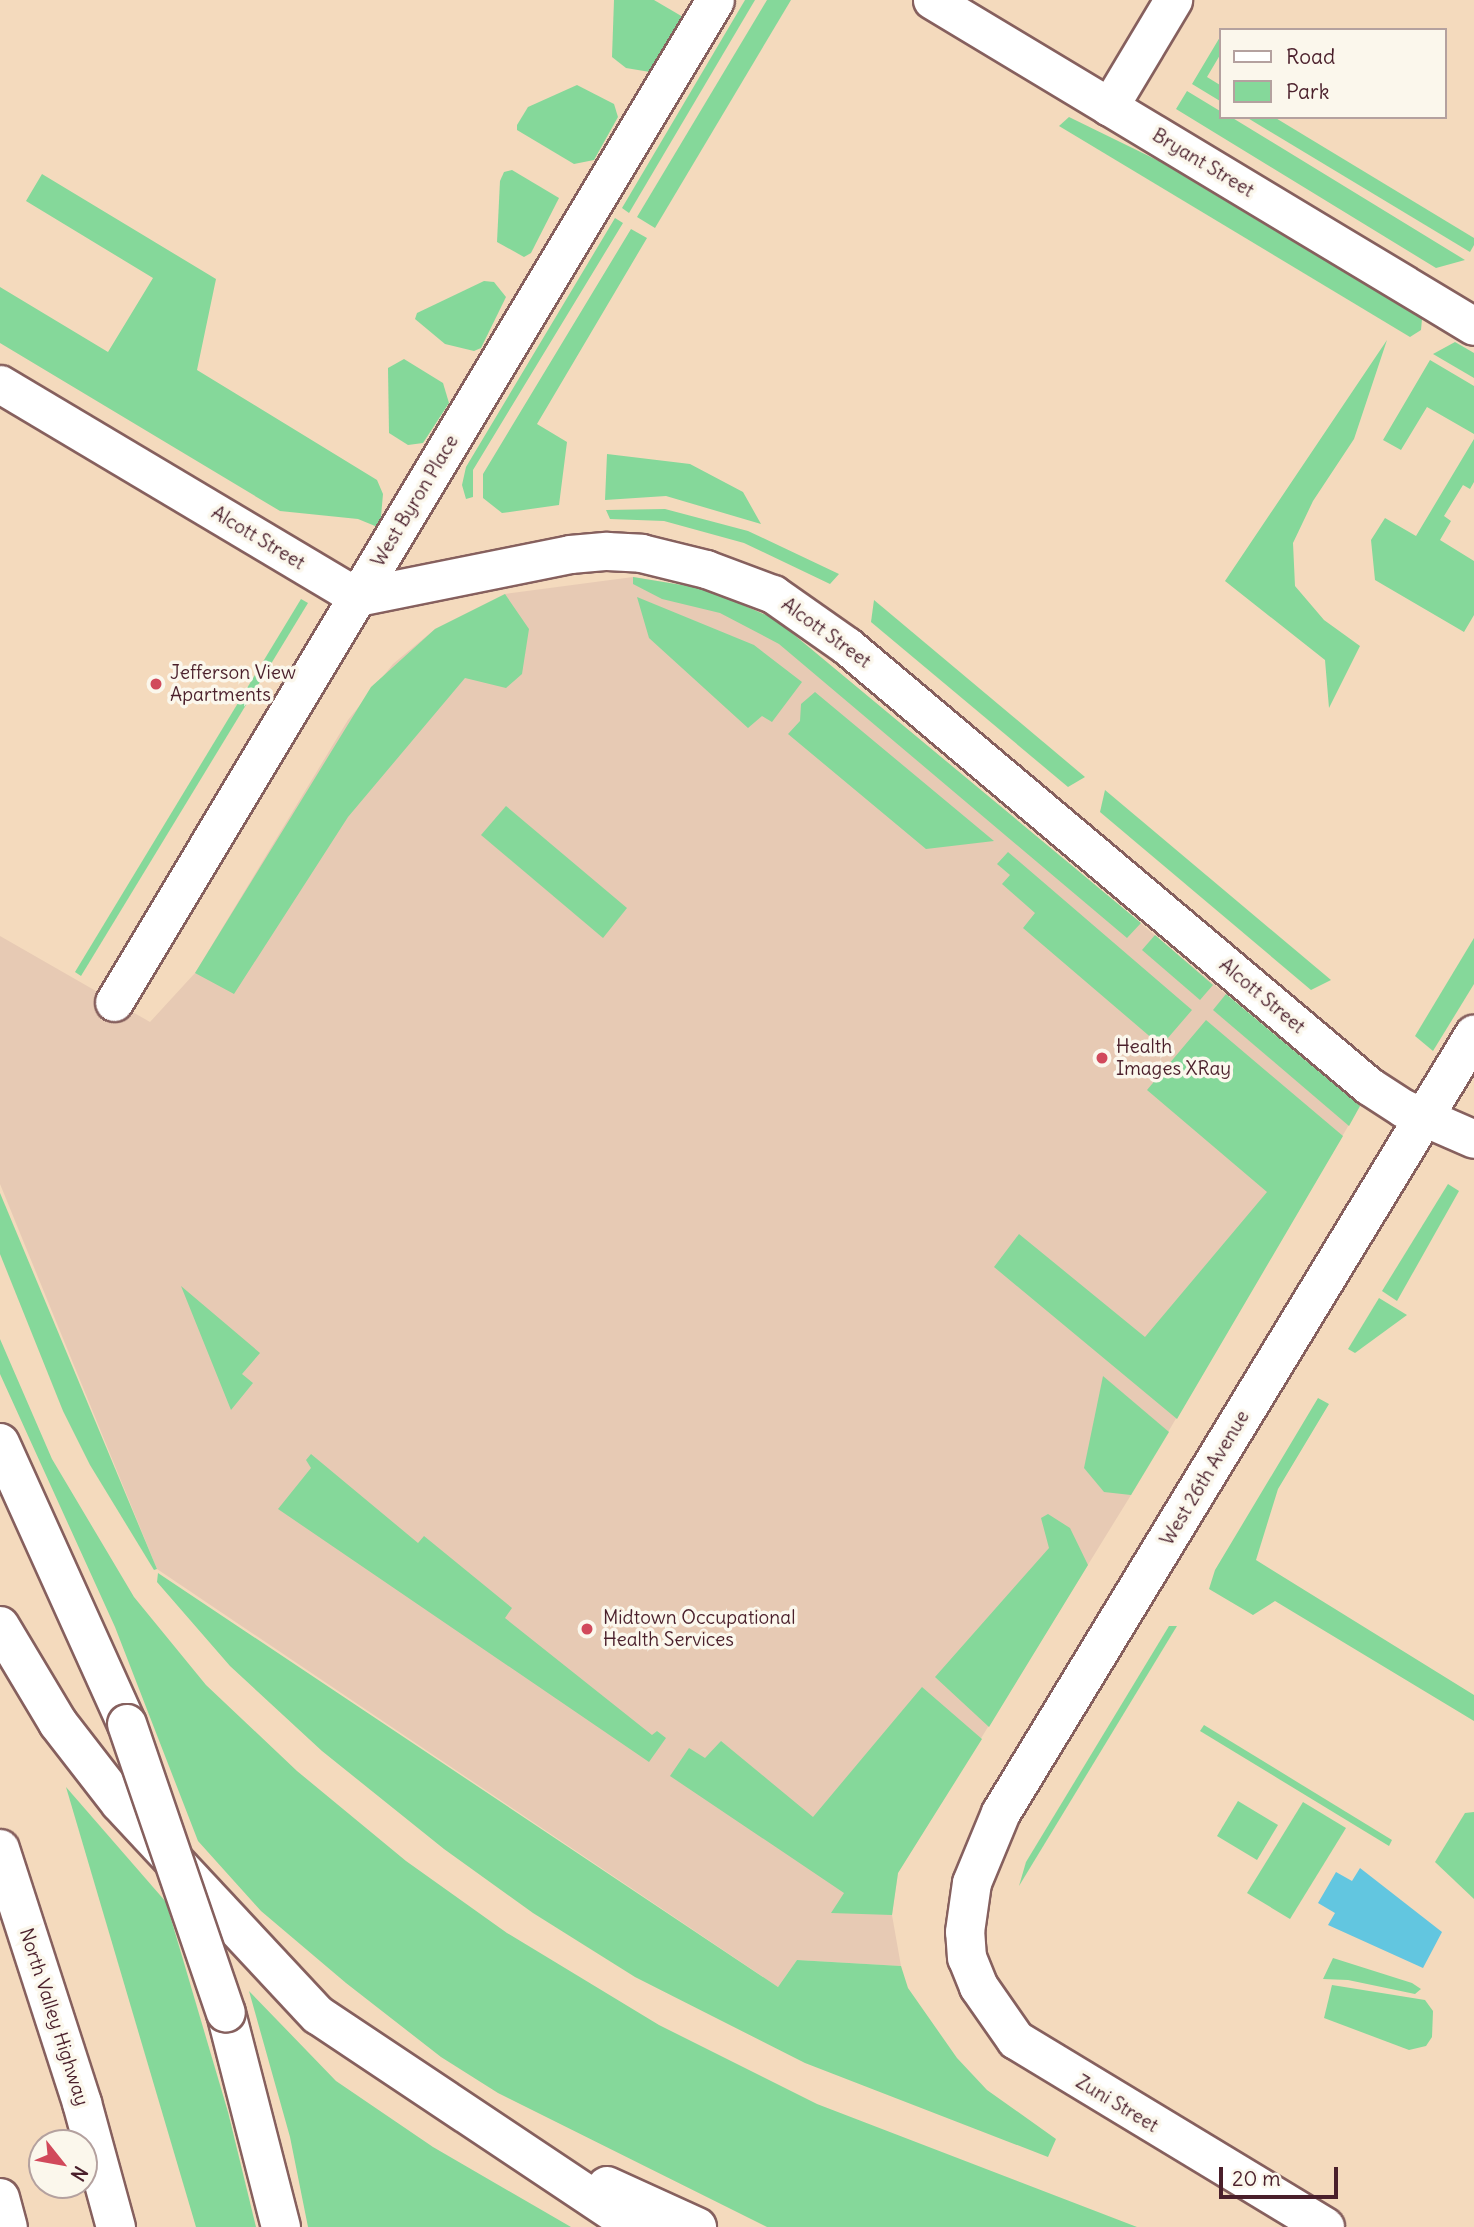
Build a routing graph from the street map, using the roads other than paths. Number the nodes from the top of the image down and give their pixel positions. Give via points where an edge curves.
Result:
1 (715, 0) edge
2 (932, 0) edge
3 (1173, 0) edge
4 (1109, 107) junction
5 (1474, 326) edge
6 (0, 384) edge
7 (357, 597) junction
8 (114, 1002) dead end
9 (1474, 1035) edge
10 (1424, 1117) junction
11 (1474, 1139) edge
12 (0, 1443) edge
13 (0, 1626) edge
14 (0, 1849) edge
15 (965, 1933) joint
16 (491, 2134) junction
17 (0, 2198) edge
18 (8, 2227) edge
19 (116, 2227) edge
20 (281, 2227) edge
21 (636, 2227) edge
22 (697, 2227) edge
23 (1325, 2227) edge

1 - 7 street, West Byron Place
2 - 4 street, Bryant Street
3 - 4 street
4 - 5 street, Bryant Street
6 - 7 street, Alcott Street
7 - 8 street, West Byron Place
7 - 10 street, Alcott Street via 570,554 607,551 641,553 706,569 773,594 847,646 1369,1086
9 - 10 main road, West 26th Avenue
10 - 11 street, Alcott Street
10 - 15 main road, West 26th Avenue via 1001,1813 972,1883
12 - 20 main road, bridge via 127,1724 226,2013
13 - 16 main road via 58,1723 120,1803 261,1958 318,2015
14 - 19 main road, North Valley Highway via 82,2103
15 - 23 main road, Zuni Street via 967,1958 979,1986 1016,2040
16 - 21 main road
16 - 22 main road
17 - 18 main road

